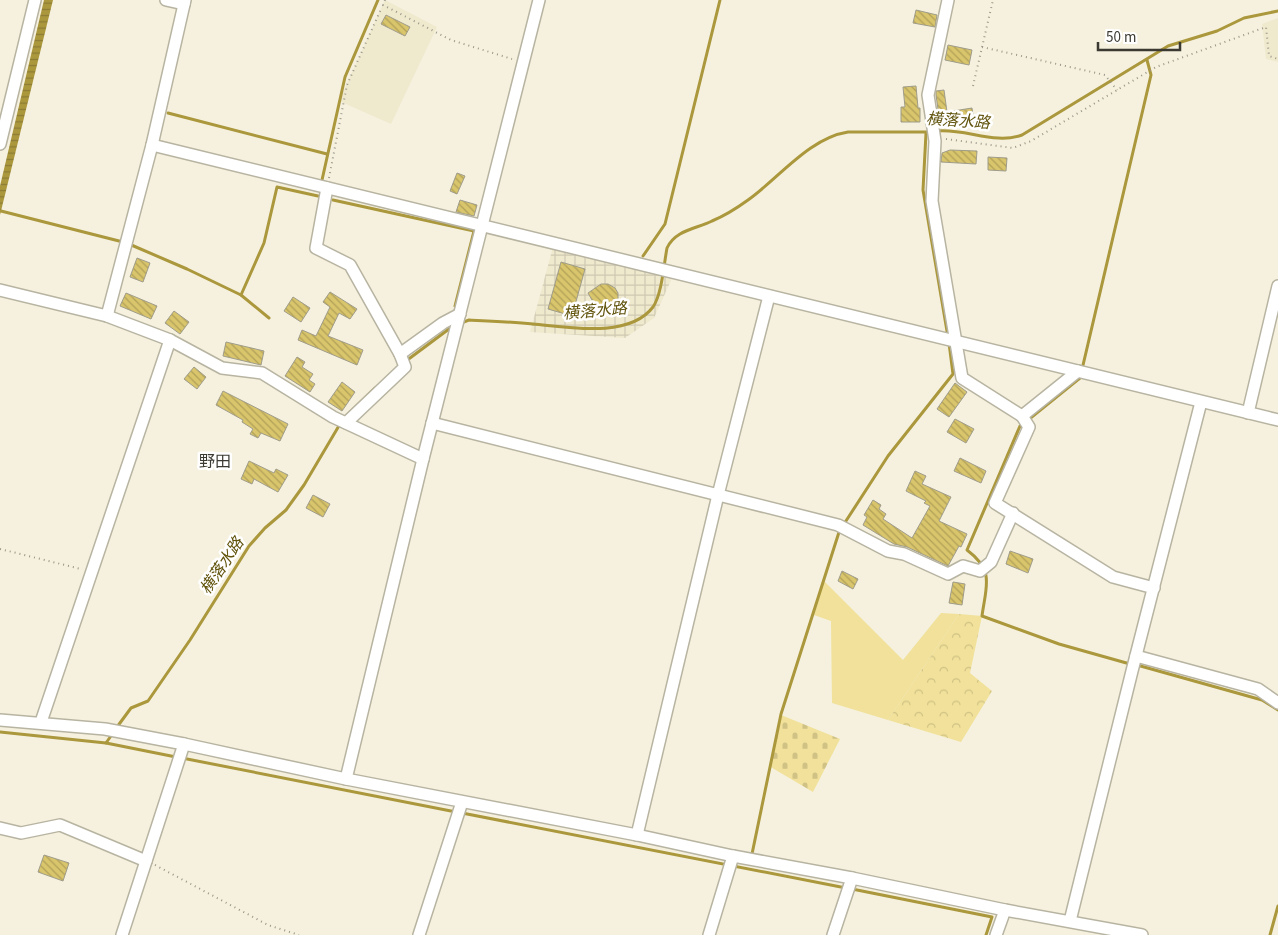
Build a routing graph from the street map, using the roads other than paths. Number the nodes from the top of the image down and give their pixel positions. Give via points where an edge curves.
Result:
1 (35, 0) edge
2 (166, 0) edge
3 (539, 0) edge
4 (948, 0) edge
5 (185, 2) edge
6 (0, 144) edge
7 (152, 145) junction
8 (327, 188) junction
9 (483, 226) junction
10 (1278, 286) edge
11 (0, 290) edge
12 (769, 296) junction
13 (460, 314) junction
14 (107, 316) junction
15 (170, 340) junction
16 (957, 340) junction
17 (400, 354) junction
18 (1083, 372) junction
19 (1201, 402) junction
20 (1248, 412) junction
21 (1022, 416) junction
22 (1278, 420) edge
23 (432, 423) junction
24 (346, 424) junction
25 (423, 459) junction
26 (718, 495) junction
27 (1013, 513) junction
28 (1154, 588) junction
29 (1136, 656) junction
30 (1278, 703) edge
31 (0, 720) edge
32 (41, 722) junction
33 (184, 744) junction
34 (346, 779) junction
35 (462, 802) junction
36 (0, 828) edge
37 (637, 835) junction
38 (733, 856) junction
39 (146, 861) junction
40 (852, 878) junction
41 (1005, 910) junction
42 (1070, 921) junction
43 (122, 935) edge
44 (419, 935) edge
45 (709, 935) edge
46 (833, 935) edge
47 (996, 935) edge
48 (1142, 935) edge

1 - 6 street
2 - 5 street
3 - 9 street
4 - 16 street via 928,95 935,141 932,201
5 - 7 street
7 - 8 street
7 - 14 street
8 - 9 street
8 - 17 street via 316,248 350,265
9 - 12 street
9 - 13 street
10 - 20 street
11 - 14 street
12 - 16 street
12 - 26 street
13 - 17 street
13 - 23 street
14 - 15 street
15 - 24 street via 222,368 262,373
15 - 32 street
16 - 18 street
16 - 21 street via 962,378
17 - 24 street via 405,367
18 - 19 street
18 - 21 street
19 - 20 street
19 - 28 street
20 - 22 street
21 - 27 street via 1029,427 995,503
23 - 25 street
23 - 26 street
24 - 25 street
25 - 34 street
26 - 27 street via 842,526 888,551 904,554 948,574 963,566 980,571 991,562
26 - 37 street
27 - 28 street via 1112,577
28 - 29 street
29 - 30 street via 1258,689
29 - 42 street
31 - 32 street
32 - 33 street
33 - 34 street
33 - 39 street
34 - 35 street
35 - 37 street
35 - 44 street
36 - 39 street via 21,833 60,825
37 - 38 street
38 - 40 street
38 - 45 street
39 - 43 street
40 - 41 street
40 - 46 street
41 - 42 street
41 - 47 street
42 - 48 street

